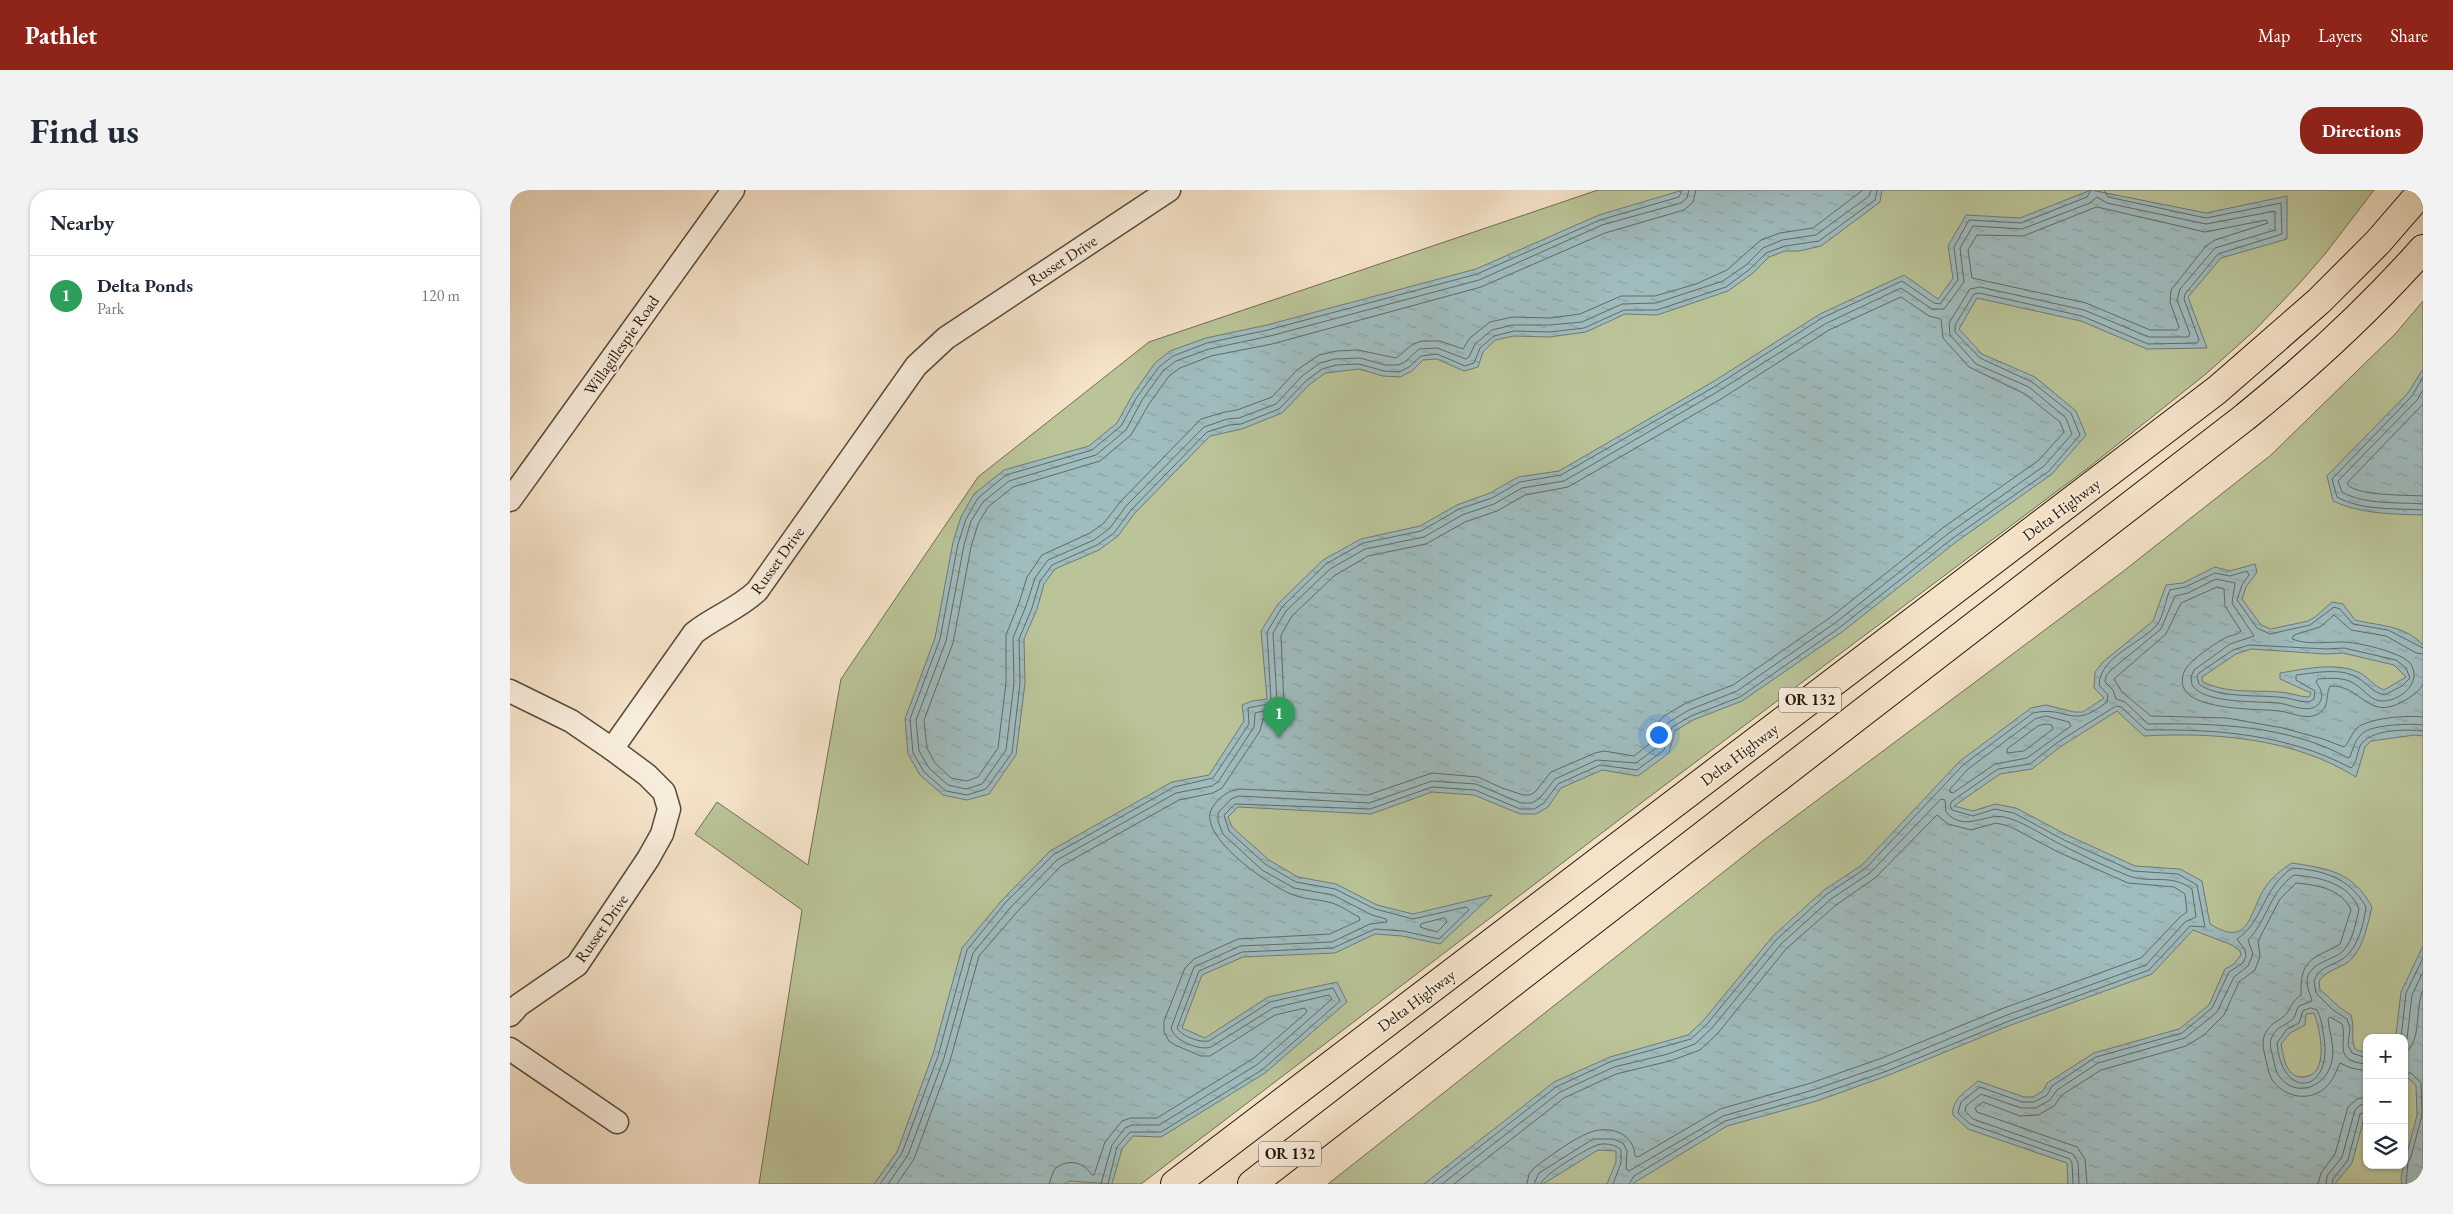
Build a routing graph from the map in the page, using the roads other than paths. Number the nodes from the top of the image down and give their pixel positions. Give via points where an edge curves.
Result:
1 (733, 190) edge
2 (1169, 190) edge
3 (2423, 190) edge
4 (2423, 250) edge
5 (510, 500) edge
6 (510, 691) edge
7 (612, 749) junction
8 (510, 1015) edge
9 (510, 1049) edge
10 (617, 1122) dead end
11 (1175, 1184) edge
12 (1252, 1184) edge

1 - 5 street, Willagillespie Road
2 - 7 street, Russet Drive via 929,351 910,373 757,591 743,604 694,633
3 - 11 highway, Delta Highway / OR 132 via 2319,302 2217,390
4 - 12 highway, OR 132 via 2352,324 2246,418
6 - 7 street via 571,721
7 - 8 street, Russet Drive via 664,792 668,809 662,834 577,965 519,1005
9 - 10 street

